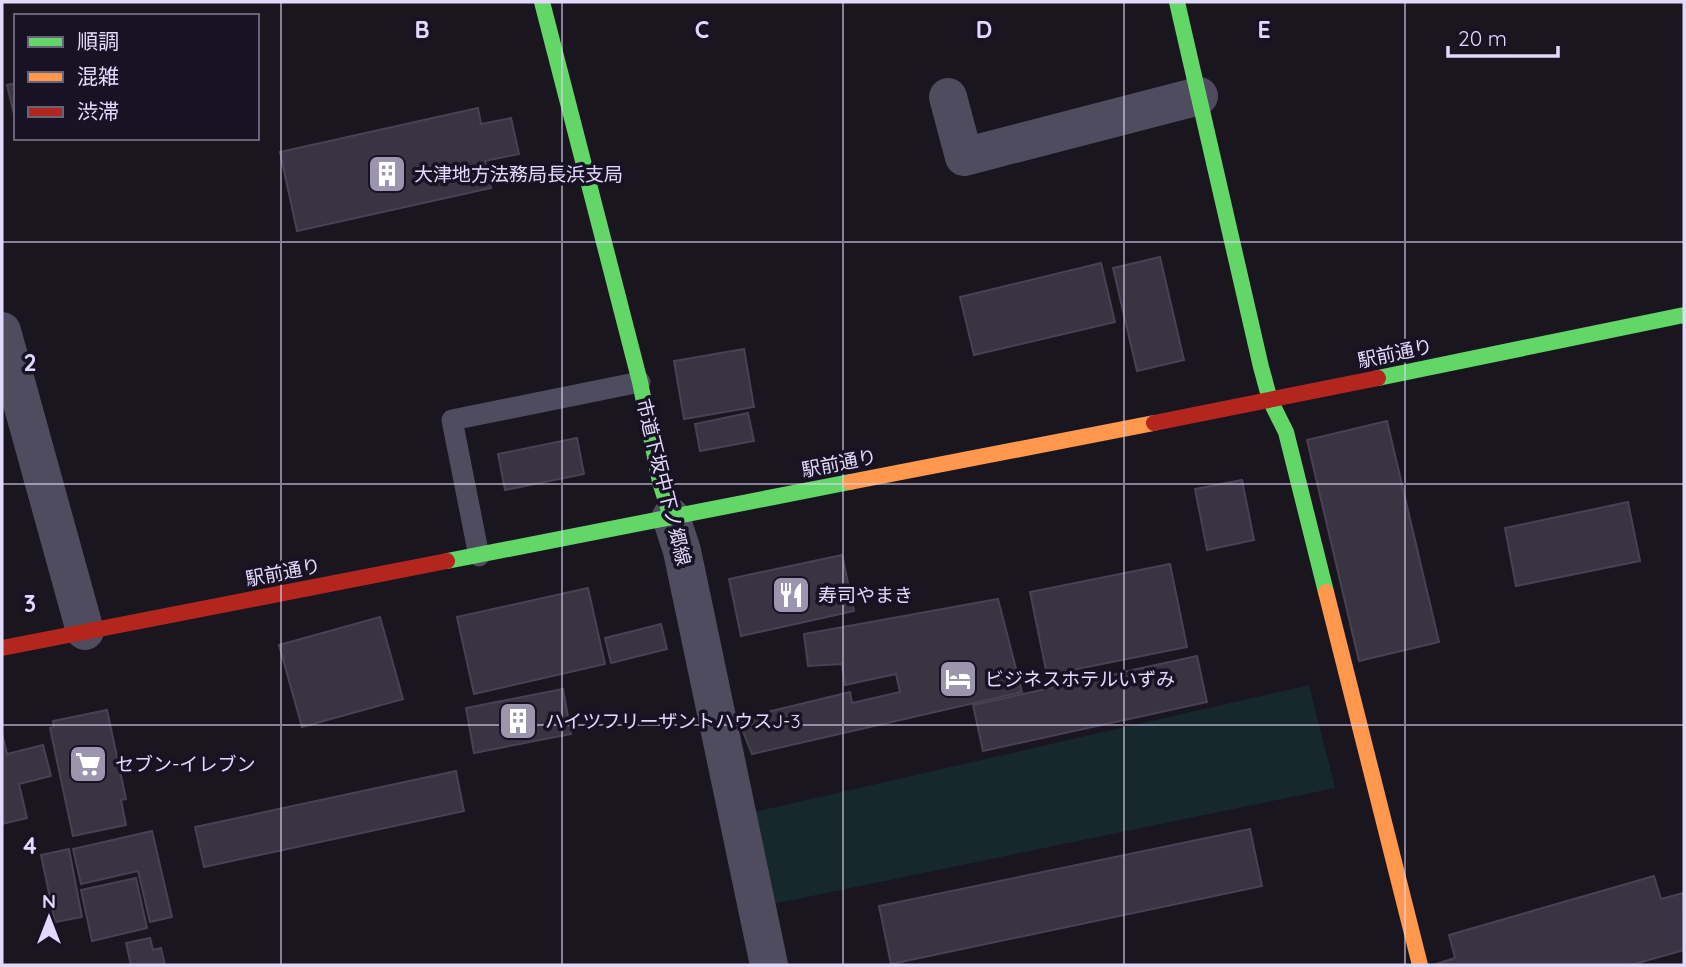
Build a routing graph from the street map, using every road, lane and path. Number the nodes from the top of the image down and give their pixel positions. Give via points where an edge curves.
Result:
1 (542, 2) edge
2 (1177, 2) edge
3 (1199, 96) junction
4 (948, 97) dead end
5 (1684, 315) edge
6 (2, 331) edge
7 (640, 382) junction
8 (10, 396) edge
9 (1270, 400) junction
10 (671, 517) junction
11 (479, 556) junction
12 (85, 631) junction
13 (2, 648) edge
14 (769, 965) edge
15 (1420, 965) edge

1 - 7 main road, 市道下坂中下ノ郷線
2 - 3 main road
3 - 4 street via 964,157
3 - 9 main road
5 - 9 main road, 駅前通り
6 - 8 street
7 - 10 main road, 市道下坂中下ノ郷線
7 - 11 lane via 452,420
8 - 12 street
9 - 10 main road, 駅前通り
9 - 15 main road via 1286,432
10 - 11 main road, 駅前通り
10 - 14 street, 市道下坂中下ノ郷線
11 - 12 main road, 駅前通り
12 - 13 main road, 駅前通り

